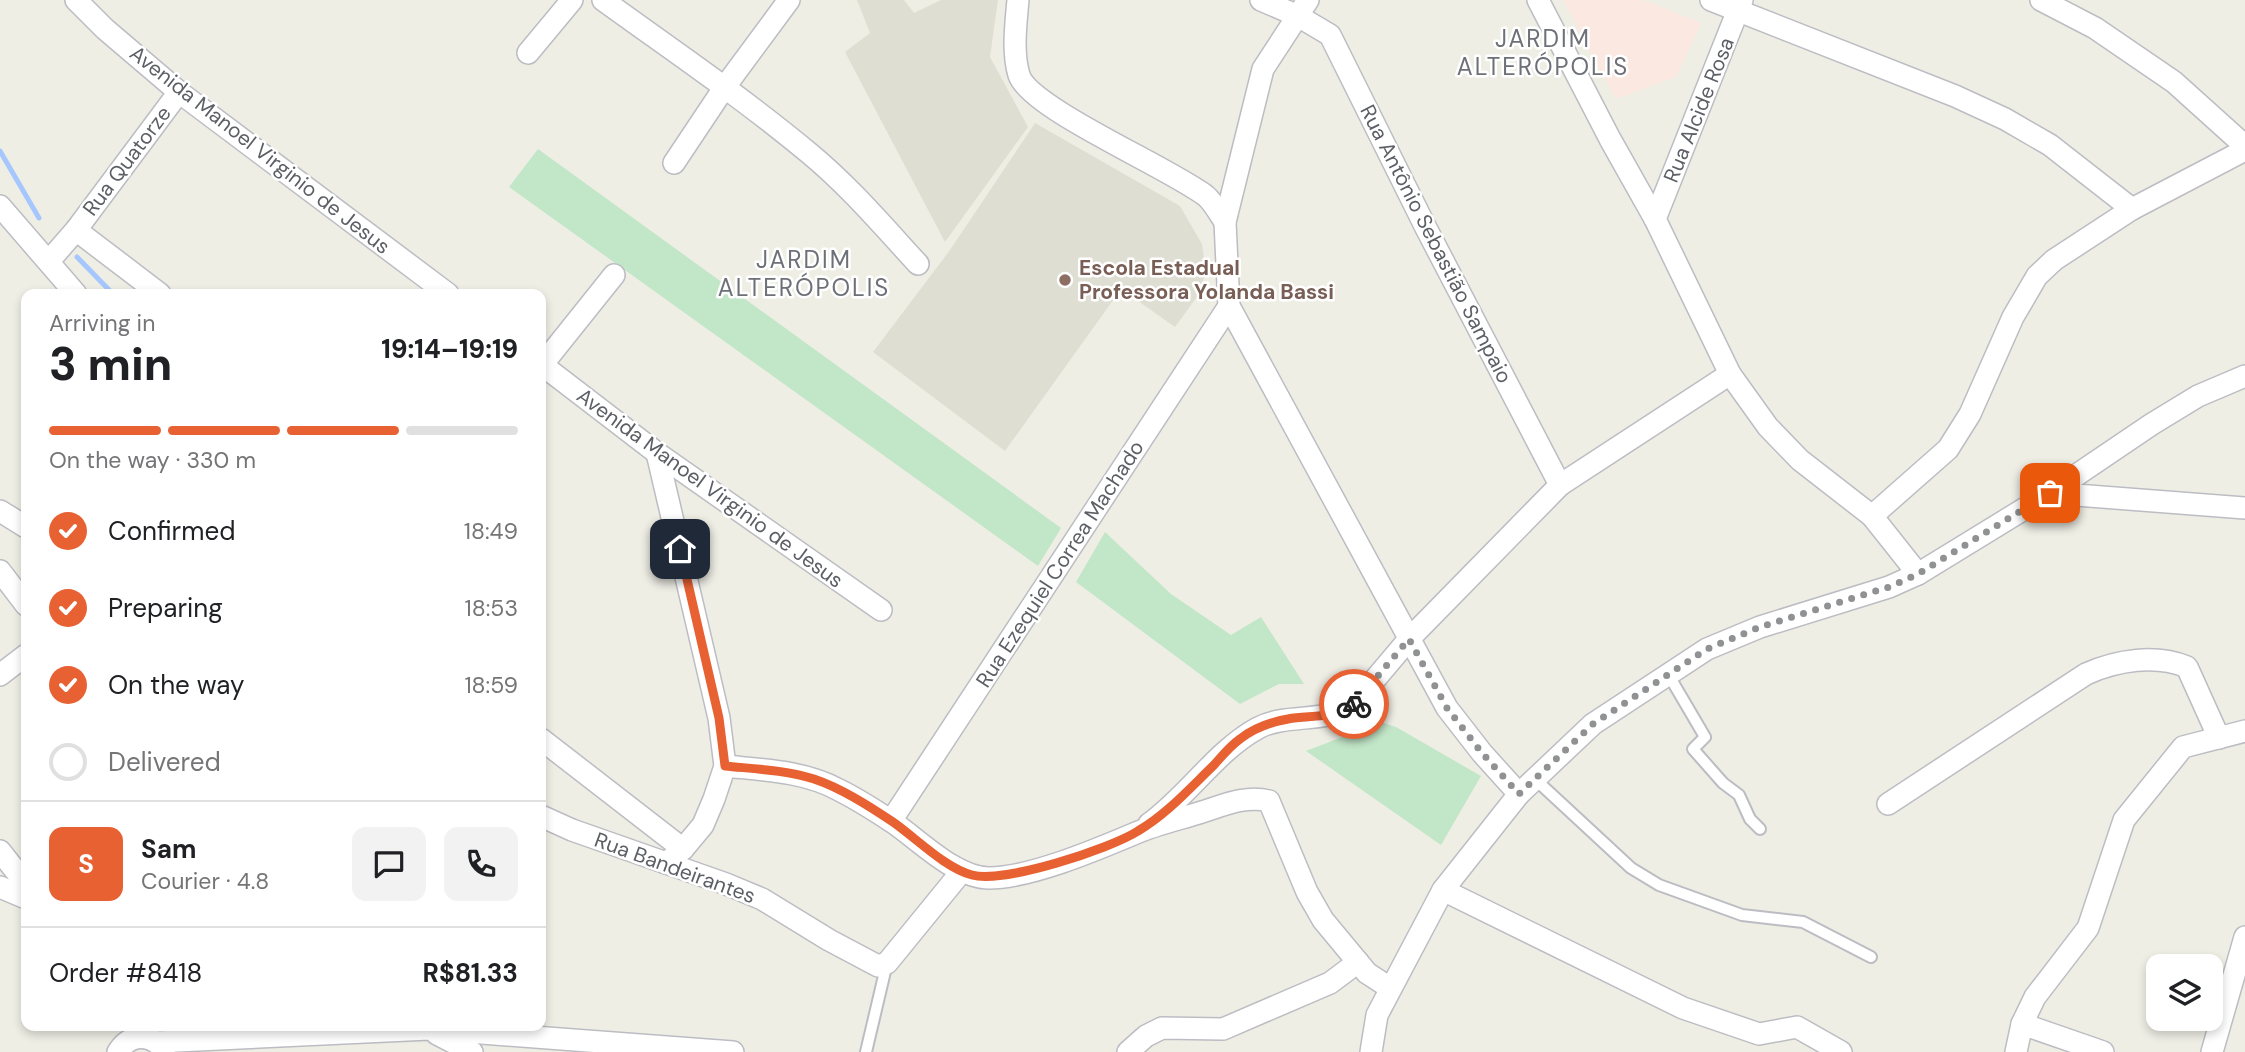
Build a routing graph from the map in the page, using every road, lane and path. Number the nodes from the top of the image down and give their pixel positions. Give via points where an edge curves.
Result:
1 (76, 0) edge
2 (572, 0) edge
3 (603, 0) edge
4 (789, 0) edge
5 (1018, 0) edge
6 (1261, 0) edge
7 (1538, 0) edge
8 (1711, 0) edge
9 (2041, 0) edge
10 (1740, 5) edge
11 (1303, 8) edge
12 (528, 53) dead end
13 (724, 88) junction
14 (179, 92) junction
15 (2245, 148) edge
16 (674, 163) dead end
17 (0, 206) edge
18 (2132, 209) junction
19 (1655, 219) junction
20 (1225, 222) junction
21 (76, 230) junction
22 (50, 261) junction
23 (918, 264) dead end
24 (614, 275) dead end
25 (72, 289) edge
26 (153, 289) edge
27 (441, 289) edge
28 (1229, 306) junction
29 (546, 359) edge
30 (546, 369) edge
31 (1730, 374) junction
32 (2245, 376) edge
33 (657, 453) junction
34 (1560, 485) junction
35 (2050, 493) junction
36 (2245, 508) edge
37 (0, 511) edge
38 (1872, 516) junction
39 (21, 524) edge
40 (0, 571) edge
41 (1918, 574) junction
42 (21, 598) edge
43 (881, 610) dead end
44 (1409, 639) junction
45 (21, 659) edge
46 (1668, 674) junction
47 (0, 676) edge
48 (2245, 731) edge
49 (2219, 738) junction
50 (546, 742) edge
51 (725, 766) junction
52 (1536, 780) junction
53 (1519, 794) junction
54 (1888, 804) dead end
55 (546, 818) edge
56 (891, 821) junction
57 (1760, 829) dead end
58 (1137, 832) junction
59 (682, 849) junction
60 (0, 850) edge
61 (666, 863) junction
62 (962, 871) junction
63 (21, 877) edge
64 (0, 887) edge
65 (1443, 890) junction
66 (21, 896) edge
67 (2245, 937) edge
68 (1871, 957) dead end
69 (1358, 962) junction
70 (887, 963) junction
71 (1390, 988) junction
72 (2022, 1024) junction
73 (334, 1031) edge
74 (433, 1031) edge
75 (475, 1031) edge
76 (151, 1039) edge
77 (1375, 1050) edge
78 (118, 1052) edge
79 (472, 1052) edge
80 (733, 1052) edge
81 (866, 1052) edge
82 (1128, 1052) edge
83 (1841, 1052) edge
84 (2016, 1052) edge
85 (2103, 1052) edge
86 (2212, 1052) edge

1 - 14 street, Avenida Manoel Virginio de Jesus
2 - 12 street
3 - 13 street
4 - 13 street
5 - 20 street via 1016,58 1019,77 1027,89 1060,113 1208,197
6 - 11 street, Rua Antônio Sebastião Sampaio
7 - 19 street
8 - 10 street
9 - 15 street via 2095,28 2174,82
10 - 18 street via 2006,119 2050,145
10 - 19 street, Rua Alcide Rosa
11 - 20 street via 1263,69
11 - 34 street, Rua Antônio Sebastião Sampaio via 1330,35
13 - 16 street
13 - 23 street via 847,187
14 - 21 street, Rua Quatorze
14 - 27 street, Avenida Manoel Virginio de Jesus
15 - 18 street
17 - 22 street
18 - 38 street via 2037,276 2013,317 1970,414 1948,449
19 - 31 street
20 - 28 street
21 - 22 street, Rua Quatorze
21 - 26 street, Rua Quatorze
22 - 25 street
24 - 29 street
28 - 44 street
28 - 56 street, Rua Ezequiel Correa Machado
30 - 33 street, Avenida Manoel Virginio de Jesus
31 - 34 street
31 - 38 street via 1768,427 1800,460
32 - 35 street via 2198,396
33 - 43 street, Avenida Manoel Virginio de Jesus
33 - 51 street via 719,718
34 - 44 street
35 - 36 street
35 - 41 street
37 - 39 street
38 - 41 street
40 - 42 street
41 - 46 street via 1760,627 1707,649
44 - 53 street via 1447,708
44 - 58 street via 1345,711 1261,726 1239,739 1174,805
45 - 47 street
46 - 52 street via 1593,724
46 - 57 lane via 1705,737 1693,749 1739,795
48 - 49 street
49 - 54 street via 2188,667 2173,661 2103,666
49 - 72 street via 2183,747 2124,820 2088,929 2035,997
50 - 59 street
51 - 56 street via 815,779
51 - 59 street via 702,825
52 - 53 street
52 - 68 lane via 1631,868 1659,884 1742,915 1803,922
53 - 65 street
55 - 61 street, Rua Bandeirantes
56 - 62 street
58 - 62 street via 1016,874 989,878
58 - 69 street via 1245,799 1269,801 1307,892 1323,920
59 - 61 street
60 - 63 street
61 - 70 street, Rua Bandeirantes via 762,899 878,966
62 - 70 street
64 - 66 street
65 - 71 street
65 - 83 street via 1683,1008 1759,1034 1797,1027
67 - 86 street
69 - 71 street
69 - 82 street via 1330,983 1223,1029 1162,1028
70 - 81 lane
71 - 77 street via 1377,1015
72 - 84 street
72 - 85 street
73 - 76 street
74 - 79 street
75 - 80 street
76 - 78 street via 128,1041

